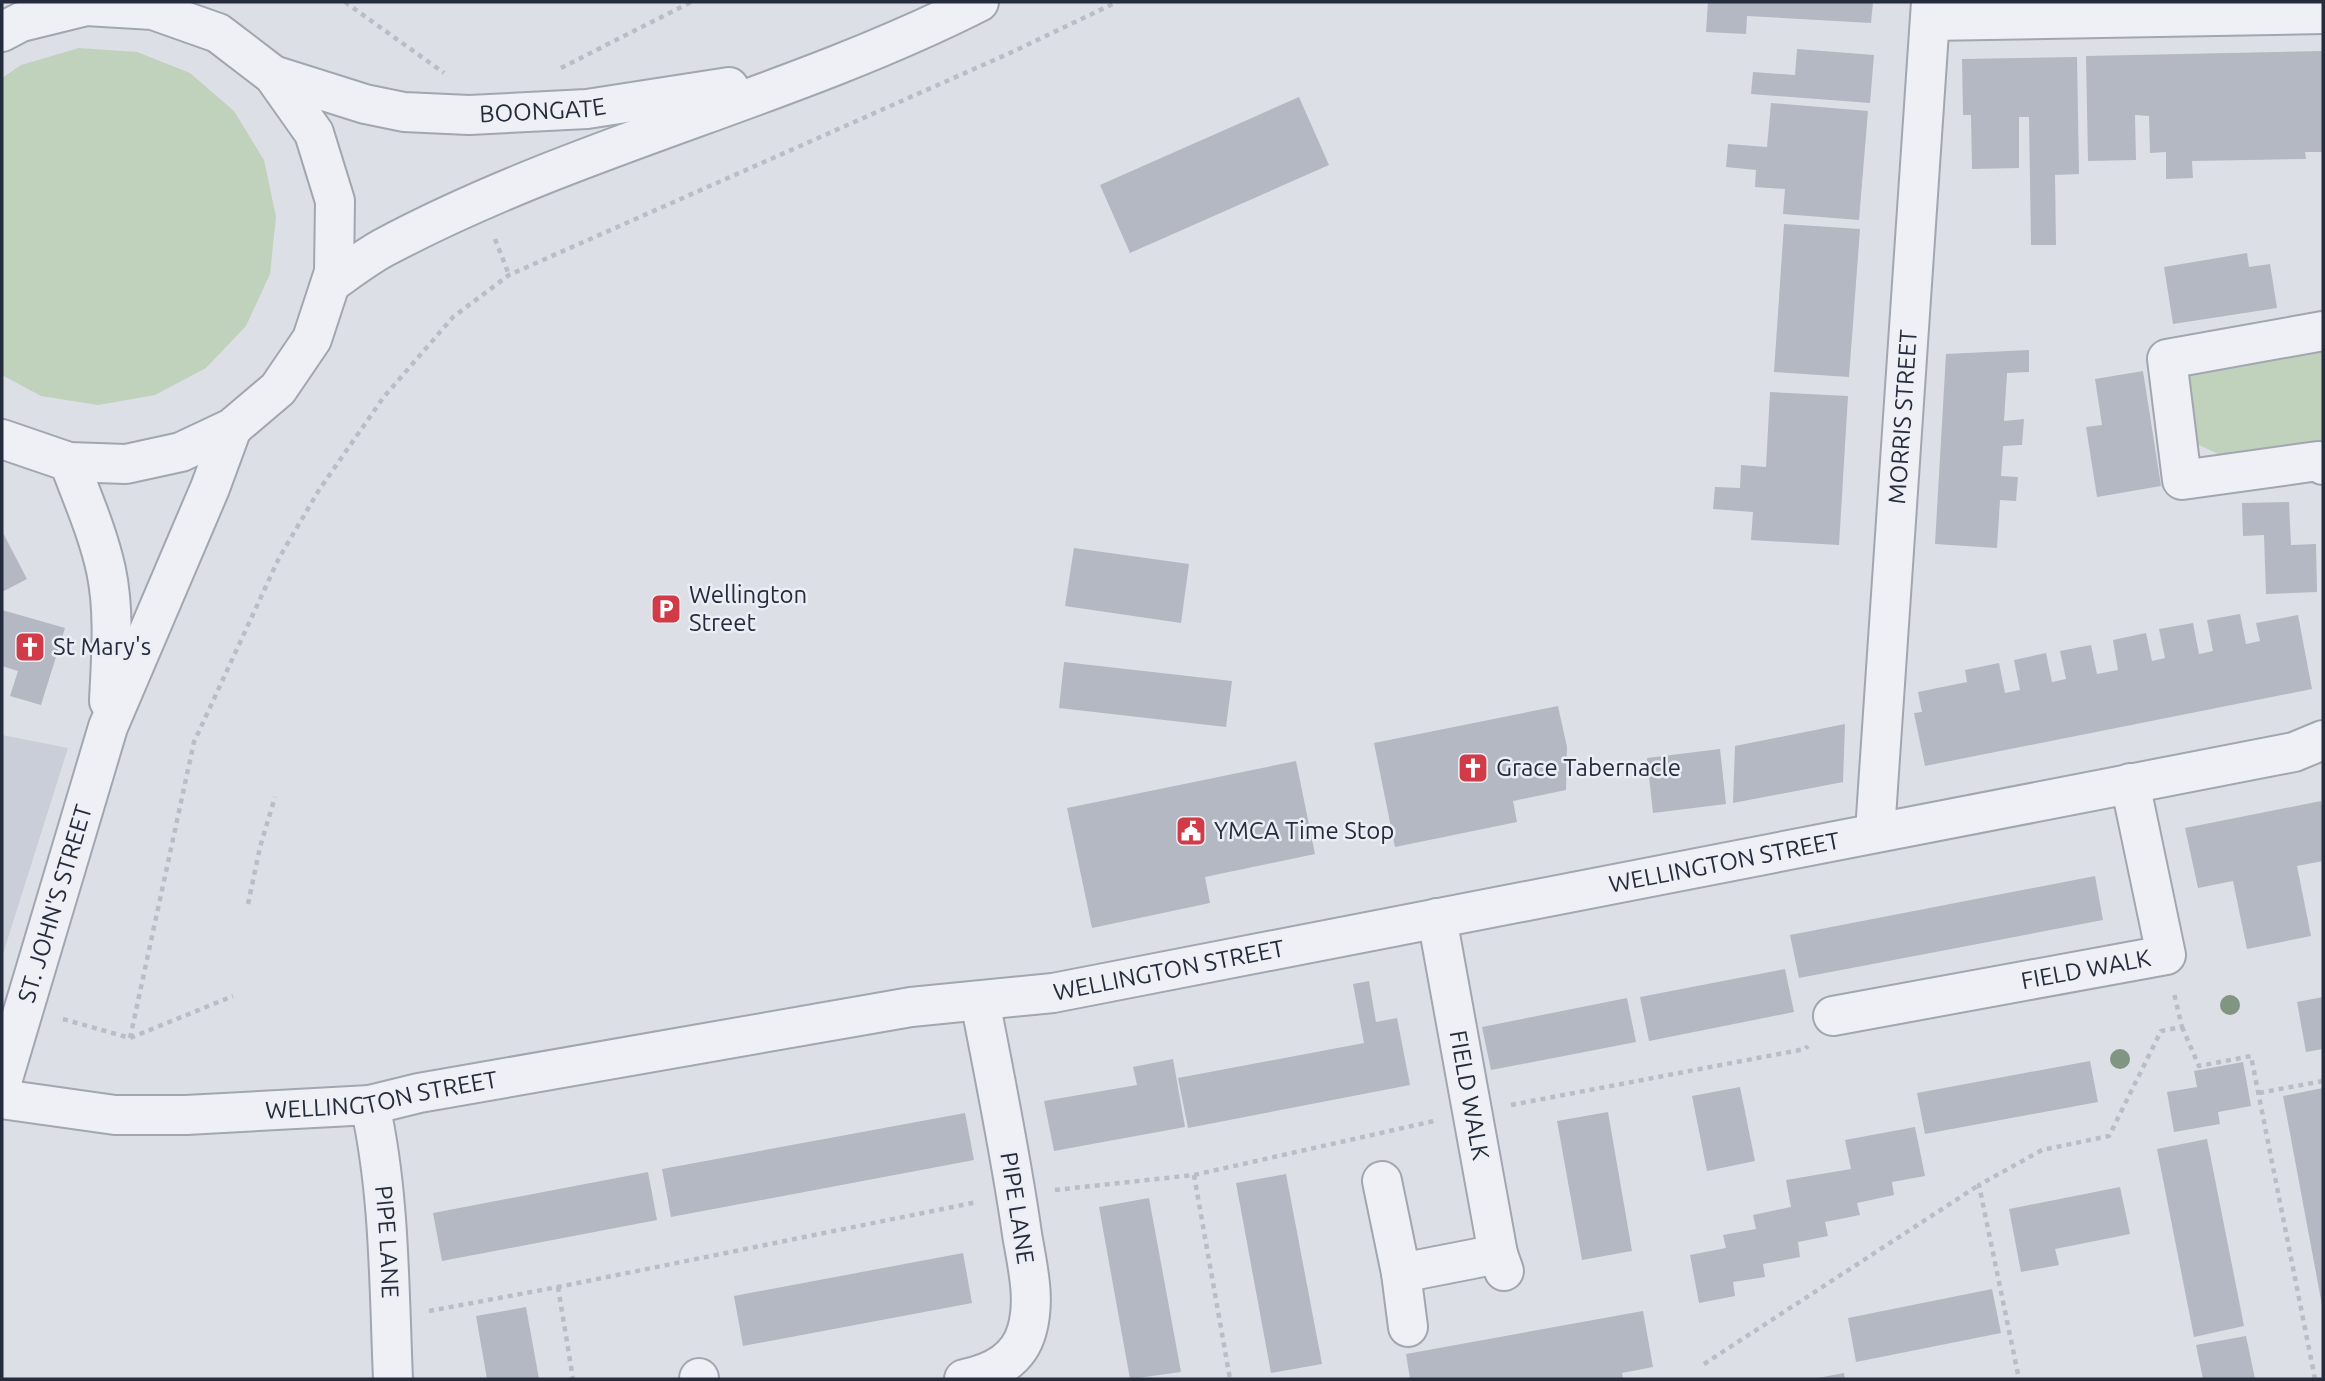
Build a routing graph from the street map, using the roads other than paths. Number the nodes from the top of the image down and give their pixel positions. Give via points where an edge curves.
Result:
1 (979, 2) edge
2 (150, 6) edge
3 (1931, 12) edge
4 (2323, 14) edge
5 (15, 18) edge
6 (815, 73) junction
7 (273, 75) junction
8 (331, 283) junction
9 (2323, 331) edge
10 (232, 428) junction
11 (2, 439) edge
12 (69, 462) junction
13 (2323, 465) edge
14 (108, 727) junction
15 (2323, 740) edge
16 (2130, 783) junction
17 (1875, 832) junction
18 (1437, 918) junction
19 (980, 1002) junction
20 (1833, 1016) road end
21 (2, 1082) edge
22 (2, 1099) edge
23 (369, 1105) junction
24 (1382, 1181) dead end
25 (1401, 1273) junction
26 (1408, 1327) dead end
27 (393, 1379) edge
28 (964, 1379) edge

1 - 6 street, BOONGATE
2 - 5 street via 86,6
2 - 7 street via 218,33
3 - 4 street
3 - 17 street, MORRIS STREET
6 - 7 street, BOONGATE via 587,109 469,115 404,112
6 - 8 street, BOONGATE via 580,159 480,201 381,249
7 - 8 street via 314,133 335,201
8 - 10 street via 312,340 278,389
9 - 13 street via 2167,359 2182,480 2318,461
10 - 12 street via 181,452 126,464
10 - 14 street, ST. JOHN'S STREET
11 - 12 street
12 - 14 street, ST. JOHN'S STREET via 106,572 112,636
14 - 21 street, ST. JOHN'S STREET
15 - 16 street, WELLINGTON STREET via 2294,752
16 - 17 street, WELLINGTON STREET
16 - 20 street, FIELD WALK via 2166,955
17 - 18 street, WELLINGTON STREET
18 - 19 street, WELLINGTON STREET via 1053,993
18 - 25 street, FIELD WALK via 1501,1262
19 - 23 street, WELLINGTON STREET via 897,1010
19 - 28 street, PIPE LANE via 1031,1294 1027,1331 1009,1361 984,1375
22 - 23 street, WELLINGTON STREET via 115,1115
23 - 27 street, PIPE LANE via 380,1149
24 - 25 street
25 - 26 street

